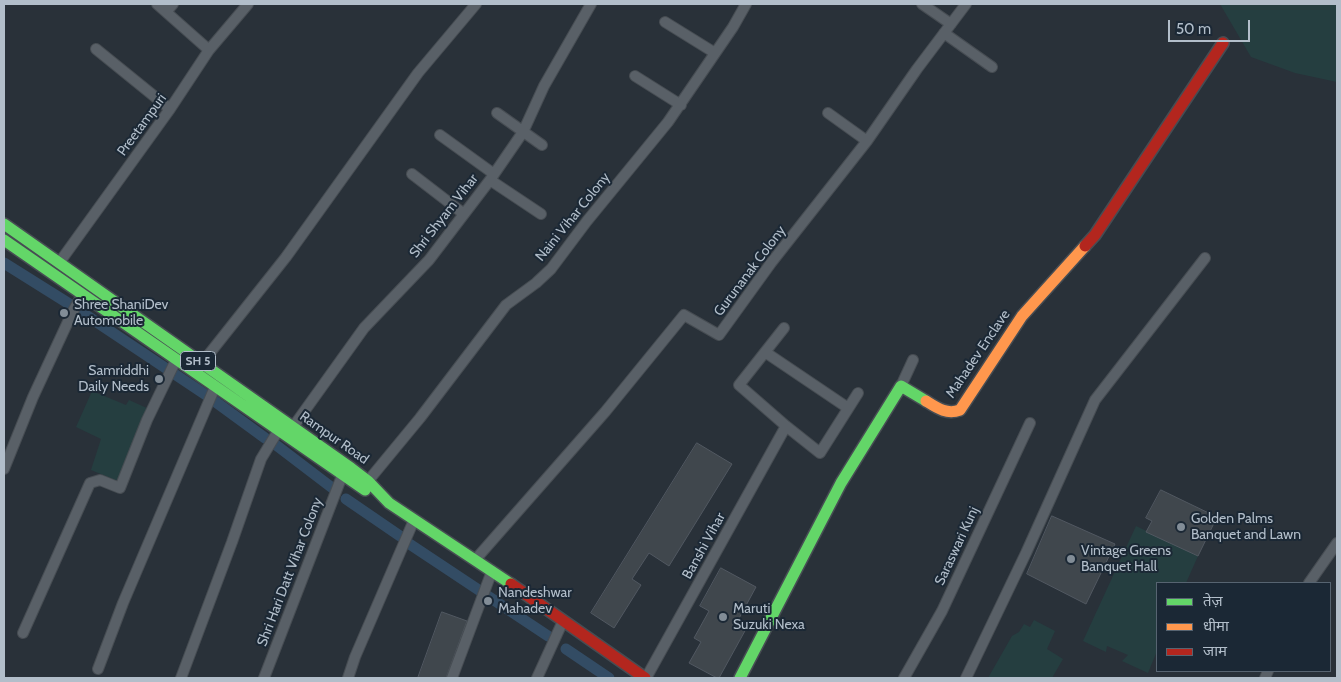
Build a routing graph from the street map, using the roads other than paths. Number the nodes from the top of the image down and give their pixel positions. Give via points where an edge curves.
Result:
1 (156, 4) edge
2 (173, 4) edge
3 (248, 4) edge
4 (476, 4) edge
5 (590, 4) edge
6 (746, 4) edge
7 (922, 4) edge
8 (966, 4) edge
9 (166, 12) junction
10 (665, 22) dead end
11 (951, 24) junction
12 (944, 33) junction
13 (1223, 43) dead end
14 (96, 49) dead end
15 (209, 50) junction
16 (715, 54) junction
17 (992, 66) dead end
18 (634, 76) dead end
19 (680, 105) junction
20 (170, 109) junction
21 (828, 113) dead end
22 (497, 114) dead end
23 (523, 132) junction
24 (440, 135) dead end
25 (867, 141) junction
26 (542, 145) dead end
27 (412, 174) dead end
28 (492, 177) junction
29 (464, 214) junction
30 (541, 214) dead end
31 (4, 224) edge
32 (4, 240) edge
33 (1205, 258) dead end
34 (59, 263) junction
35 (80, 299) junction
36 (784, 328) dead end
37 (764, 352) junction
38 (913, 360) dead end
39 (202, 363) junction
40 (172, 367) junction
41 (902, 386) junction
42 (215, 387) junction
43 (858, 392) dead end
44 (848, 408) junction
45 (1030, 423) dead end
46 (786, 426) junction
47 (293, 427) junction
48 (278, 431) junction
49 (4, 469) edge
50 (342, 476) junction
51 (368, 481) junction
52 (389, 503) junction
53 (414, 520) junction
54 (1337, 543) edge
55 (475, 560) junction
56 (492, 571) junction
57 (1310, 582) edge
58 (563, 621) junction
59 (23, 633) dead end
60 (98, 669) dead end
61 (181, 678) edge
62 (264, 678) edge
63 (348, 678) edge
64 (452, 678) edge
65 (537, 678) edge
66 (646, 678) edge
67 (740, 678) edge
68 (904, 678) edge
69 (966, 678) edge

1 - 9 street
2 - 9 street
3 - 15 street, Preetampuri
4 - 39 street via 418,73 286,257
5 - 23 street, Shri Shyam Vihar via 544,86
6 - 16 street, Naini Vihar Colony
7 - 11 street
8 - 11 street, Gurunanak Colony
9 - 15 street
10 - 16 street
11 - 12 street, Gurunanak Colony
12 - 17 street
12 - 25 street, Gurunanak Colony
13 - 41 main road, Mahadev Enclave via 1095,235 1022,316 960,410 953,413 940,410
14 - 20 street
15 - 20 street, Preetampuri
16 - 19 street, Naini Vihar Colony
18 - 19 street
19 - 51 street, Naini Vihar Colony via 551,269 506,305
20 - 34 street, Preetampuri
21 - 25 street
22 - 23 street
23 - 26 street
23 - 28 street, Shri Shyam Vihar
24 - 28 street
25 - 55 street, Gurunanak Colony via 719,335 684,315 605,412
27 - 29 street
28 - 29 street, Shri Shyam Vihar
28 - 30 street
29 - 47 street, Shri Shyam Vihar via 429,260 364,328
31 - 34 main road, Rampur Road / SH 5
32 - 35 main road
33 - 69 street via 1095,400
34 - 39 main road, Rampur Road / SH 5
35 - 40 main road
35 - 49 street via 33,397
36 - 37 street
37 - 44 street
37 - 46 street via 739,386
38 - 41 street
39 - 47 main road, Rampur Road / SH 5
40 - 42 main road
40 - 59 street via 120,488 100,480 90,483
41 - 67 main road via 841,483
42 - 48 main road
42 - 60 street via 123,602
43 - 44 street
44 - 46 street via 820,453
45 - 68 street, Saraswari Kunj via 942,611
46 - 66 street, Banshi Vihar
47 - 51 main road, Rampur Road / SH 5
48 - 50 main road
48 - 61 street via 261,459
50 - 52 main road
50 - 62 street, Shri Hari Datt Vihar Colony
51 - 52 main road, Rampur Road / SH 5
52 - 53 main road, Rampur Road / SH 5
53 - 55 main road, Rampur Road / SH 5
53 - 63 street
54 - 57 street
55 - 56 main road, Rampur Road / SH 5
56 - 58 main road, Rampur Road / SH 5
56 - 64 street
58 - 65 street
58 - 66 main road, Rampur Road / SH 5

